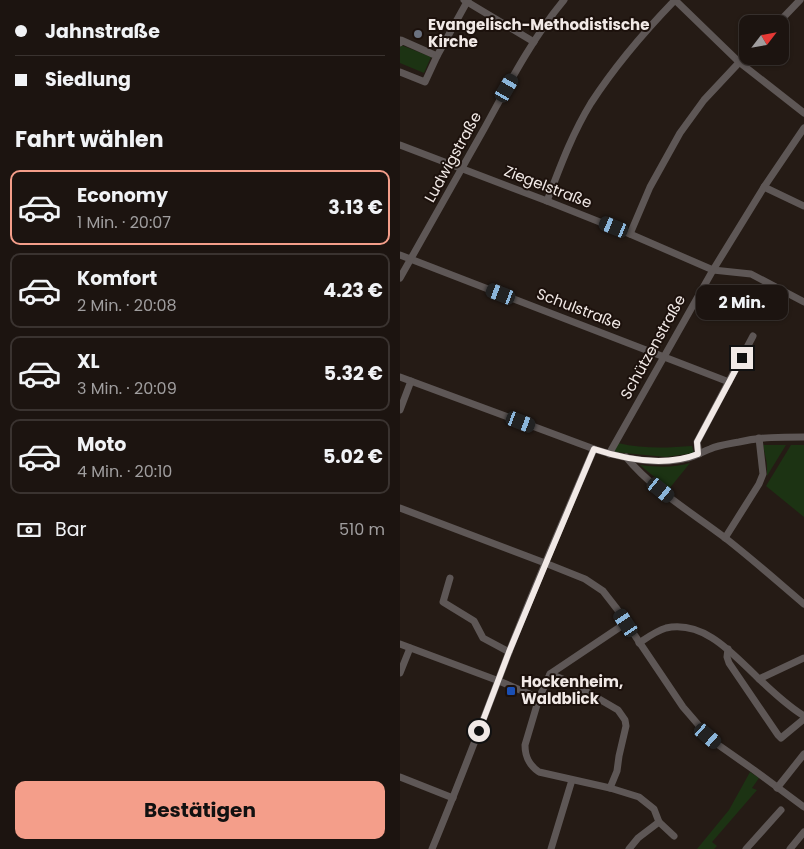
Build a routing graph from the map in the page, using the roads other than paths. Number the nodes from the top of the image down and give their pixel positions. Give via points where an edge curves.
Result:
1 (466, 0) edge
2 (564, 0) edge
3 (675, 0) edge
4 (800, 0) edge
5 (786, 15) edge
6 (400, 42) edge
7 (534, 42) junction
8 (437, 56) junction
9 (739, 62) joint
10 (743, 65) edge
11 (400, 72) edge
12 (804, 113) edge
13 (804, 128) edge
14 (400, 145) edge
15 (462, 169) junction
16 (764, 187) junction
17 (547, 200) junction
18 (804, 206) edge
19 (630, 234) junction
20 (400, 255) edge
21 (411, 259) junction
22 (713, 270) junction
23 (400, 278) edge
24 (804, 302) edge
25 (753, 336) dead end
26 (663, 356) junction
27 (400, 377) edge
28 (411, 381) junction
29 (729, 382) junction
30 (400, 410) edge
31 (804, 436) edge
32 (759, 438) junction
33 (594, 449) junction
34 (609, 454) junction
35 (698, 454) junction
36 (626, 457) junction
37 (400, 508) edge
38 (725, 538) junction
39 (546, 563) junction
40 (450, 578) dead end
41 (804, 604) edge
42 (626, 623) junction
43 (639, 643) junction
44 (400, 644) edge
45 (410, 648) junction
46 (728, 649) junction
47 (509, 652) junction
48 (804, 658) edge
49 (400, 673) edge
50 (550, 674) junction
51 (759, 679) junction
52 (499, 681) junction
53 (539, 698) junction
54 (804, 718) edge
55 (804, 754) edge
56 (400, 777) edge
57 (572, 780) junction
58 (610, 788) junction
59 (777, 788) junction
60 (453, 798) junction
61 (802, 803) edge
62 (781, 810) dead end
63 (659, 822) junction
64 (804, 832) edge
65 (674, 836) dead end
66 (432, 849) edge
67 (552, 849) edge
68 (629, 849) edge
69 (746, 849) edge
70 (790, 849) edge

1 - 7 street
1 - 8 street
2 - 7 street, Ludwigstraße
3 - 9 street
3 - 17 street via 649,27 590,105
4 - 5 street
6 - 8 street
7 - 15 street, Ludwigstraße
8 - 11 street via 425,82
9 - 19 street via 704,100 680,133 650,187
10 - 12 street
13 - 16 street, Schützenstraße
14 - 15 street, Ziegelstraße
15 - 17 street, Ziegelstraße
15 - 21 street, Ludwigstraße
16 - 18 street
16 - 22 street, Schützenstraße
17 - 19 street, Ziegelstraße
19 - 22 street, Ziegelstraße
20 - 21 street, Schulstraße
21 - 23 street, Ludwigstraße
21 - 26 street, Schulstraße
22 - 24 street, Ziegelstraße via 751,274
22 - 26 street, Schützenstraße
25 - 29 street
26 - 29 street, Schulstraße
26 - 34 street, Schützenstraße
27 - 28 street
28 - 30 street
28 - 33 street
29 - 35 street via 697,442
31 - 32 street
32 - 35 street via 711,448
32 - 38 street via 762,474 759,484
33 - 34 street
33 - 39 street
34 - 36 street
35 - 36 street via 660,461
36 - 38 street via 643,475
37 - 39 street
38 - 41 street
39 - 42 street via 585,579 602,592
39 - 47 street
40 - 47 street via 443,602 474,621 483,638
42 - 43 street
42 - 50 street
43 - 46 street via 658,631 680,627 703,633
43 - 59 street via 683,707 708,736
44 - 45 street
45 - 49 street
45 - 52 street
46 - 51 street
46 - 54 street via 729,663 781,738
47 - 52 street
48 - 51 street
50 - 53 street
50 - 58 street via 618,710 625,720 617,771
51 - 54 street
52 - 53 street
52 - 60 street
53 - 57 street via 525,745 528,762 539,772
55 - 59 street
56 - 60 street
57 - 58 street
57 - 67 street
58 - 63 street via 639,797 654,809
59 - 61 street
60 - 66 street
62 - 69 street
63 - 65 street
63 - 68 street
64 - 70 street

